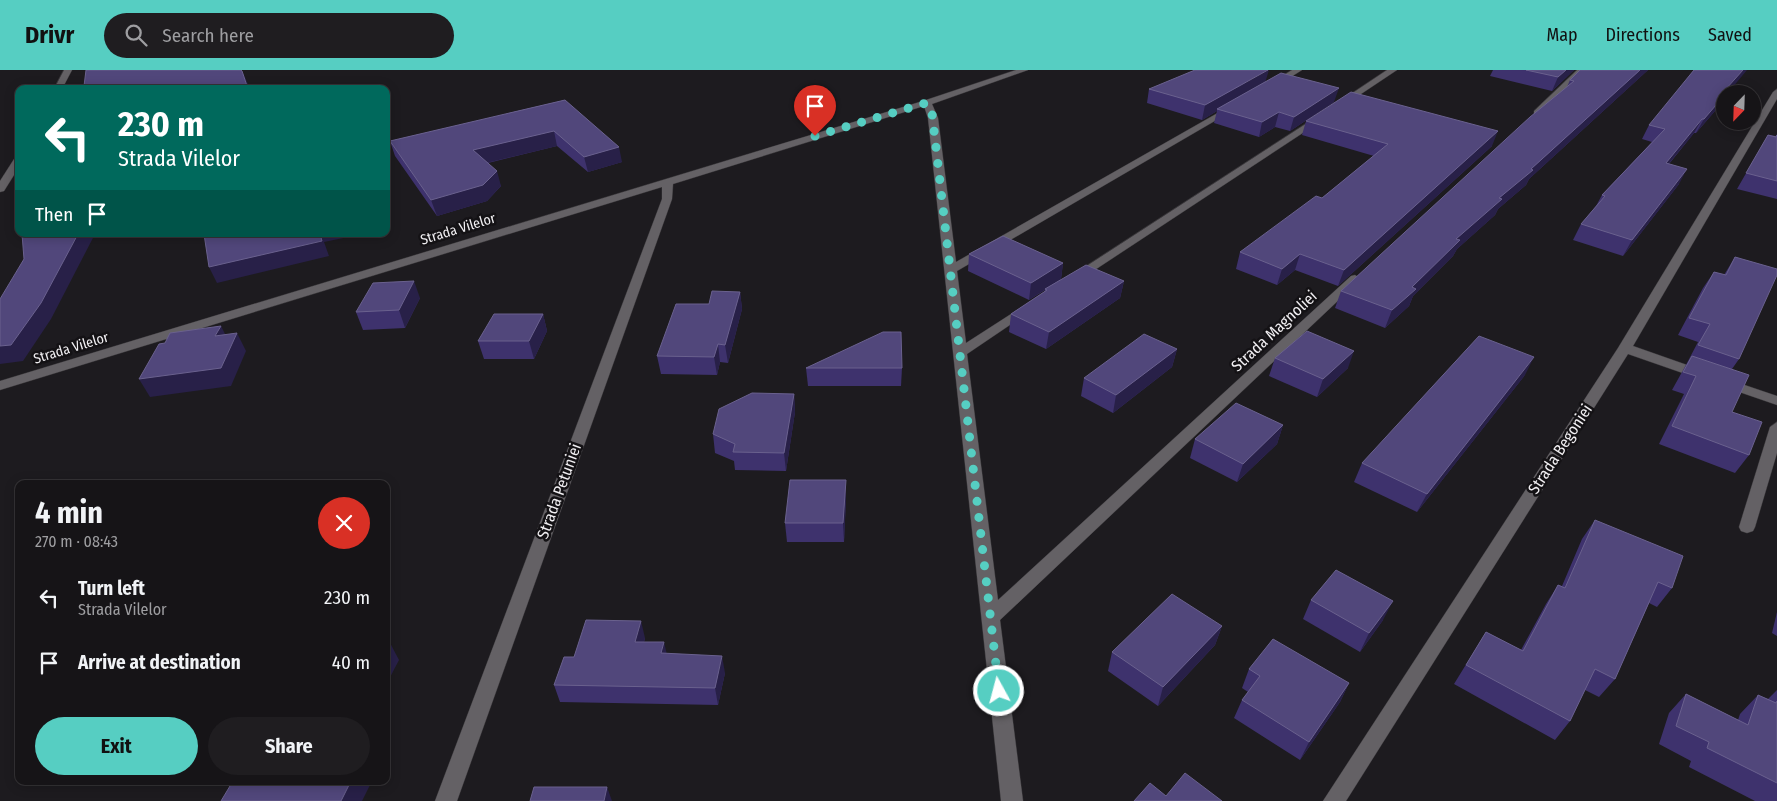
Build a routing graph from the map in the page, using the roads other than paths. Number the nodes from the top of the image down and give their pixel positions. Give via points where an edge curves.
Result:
1 (68, 70) edge
2 (1024, 70) edge
3 (1298, 70) edge
4 (1393, 70) edge
5 (1582, 70) edge
6 (60, 85) edge
7 (1264, 90) edge
8 (1777, 92) edge
9 (926, 103) junction
10 (1239, 104) edge
11 (1528, 122) edge
12 (15, 165) edge
13 (668, 181) junction
14 (0, 189) edge
15 (1368, 267) edge
16 (950, 270) junction
17 (1068, 282) edge
18 (1035, 304) edge
19 (1625, 348) junction
20 (960, 353) junction
21 (0, 386) edge
22 (1777, 401) edge
23 (1777, 426) edge
24 (1747, 527) dead end
25 (990, 618) junction
26 (446, 801) edge
27 (1012, 801) edge
28 (1334, 801) edge

1 - 6 street
2 - 9 street, Strada Vilelor
3 - 7 street
4 - 17 street
5 - 11 street
8 - 19 street, Strada Begoniei
9 - 13 street, Strada Vilelor
9 - 16 street via 933,118
10 - 16 street
12 - 14 street
13 - 21 street, Strada Vilelor
13 - 26 street, Strada Petuniei via 667,199
15 - 25 street, Strada Magnoliei
16 - 20 street
18 - 20 street
19 - 22 street
19 - 28 street, Strada Begoniei
20 - 25 street
23 - 24 street
25 - 27 street

